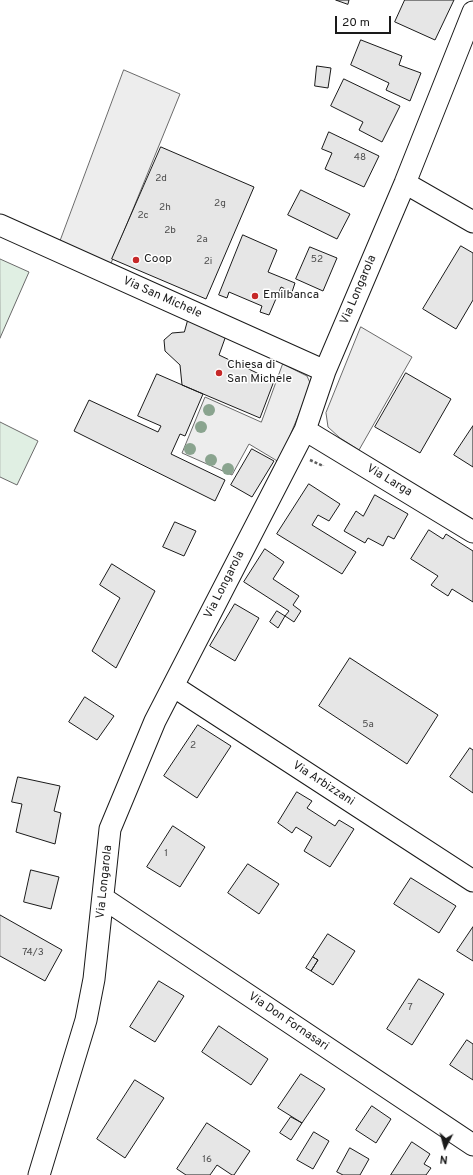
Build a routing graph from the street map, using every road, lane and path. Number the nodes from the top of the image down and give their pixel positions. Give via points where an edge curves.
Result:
1 (473, 12) edge
2 (405, 183) junction
3 (473, 222) edge
4 (0, 225) edge
5 (325, 371) junction
6 (305, 430) junction
7 (473, 532) edge
8 (173, 686) junction
9 (473, 881) edge
10 (103, 898) junction
11 (473, 1145) edge
12 (39, 1175) edge

1 - 2 street, Via Longarola
2 - 3 street
2 - 5 street, Via Longarola
4 - 5 street, Via San Michele
5 - 6 street, Via Longarola
6 - 7 street, Via Larga
6 - 8 street, Via Longarola
8 - 9 street, Via Arbizzani
8 - 10 street, Via Longarola via 155,721 110,829
10 - 11 street, Via Don Fornasari
10 - 12 street, Via Longarola via 94,979 86,1020

